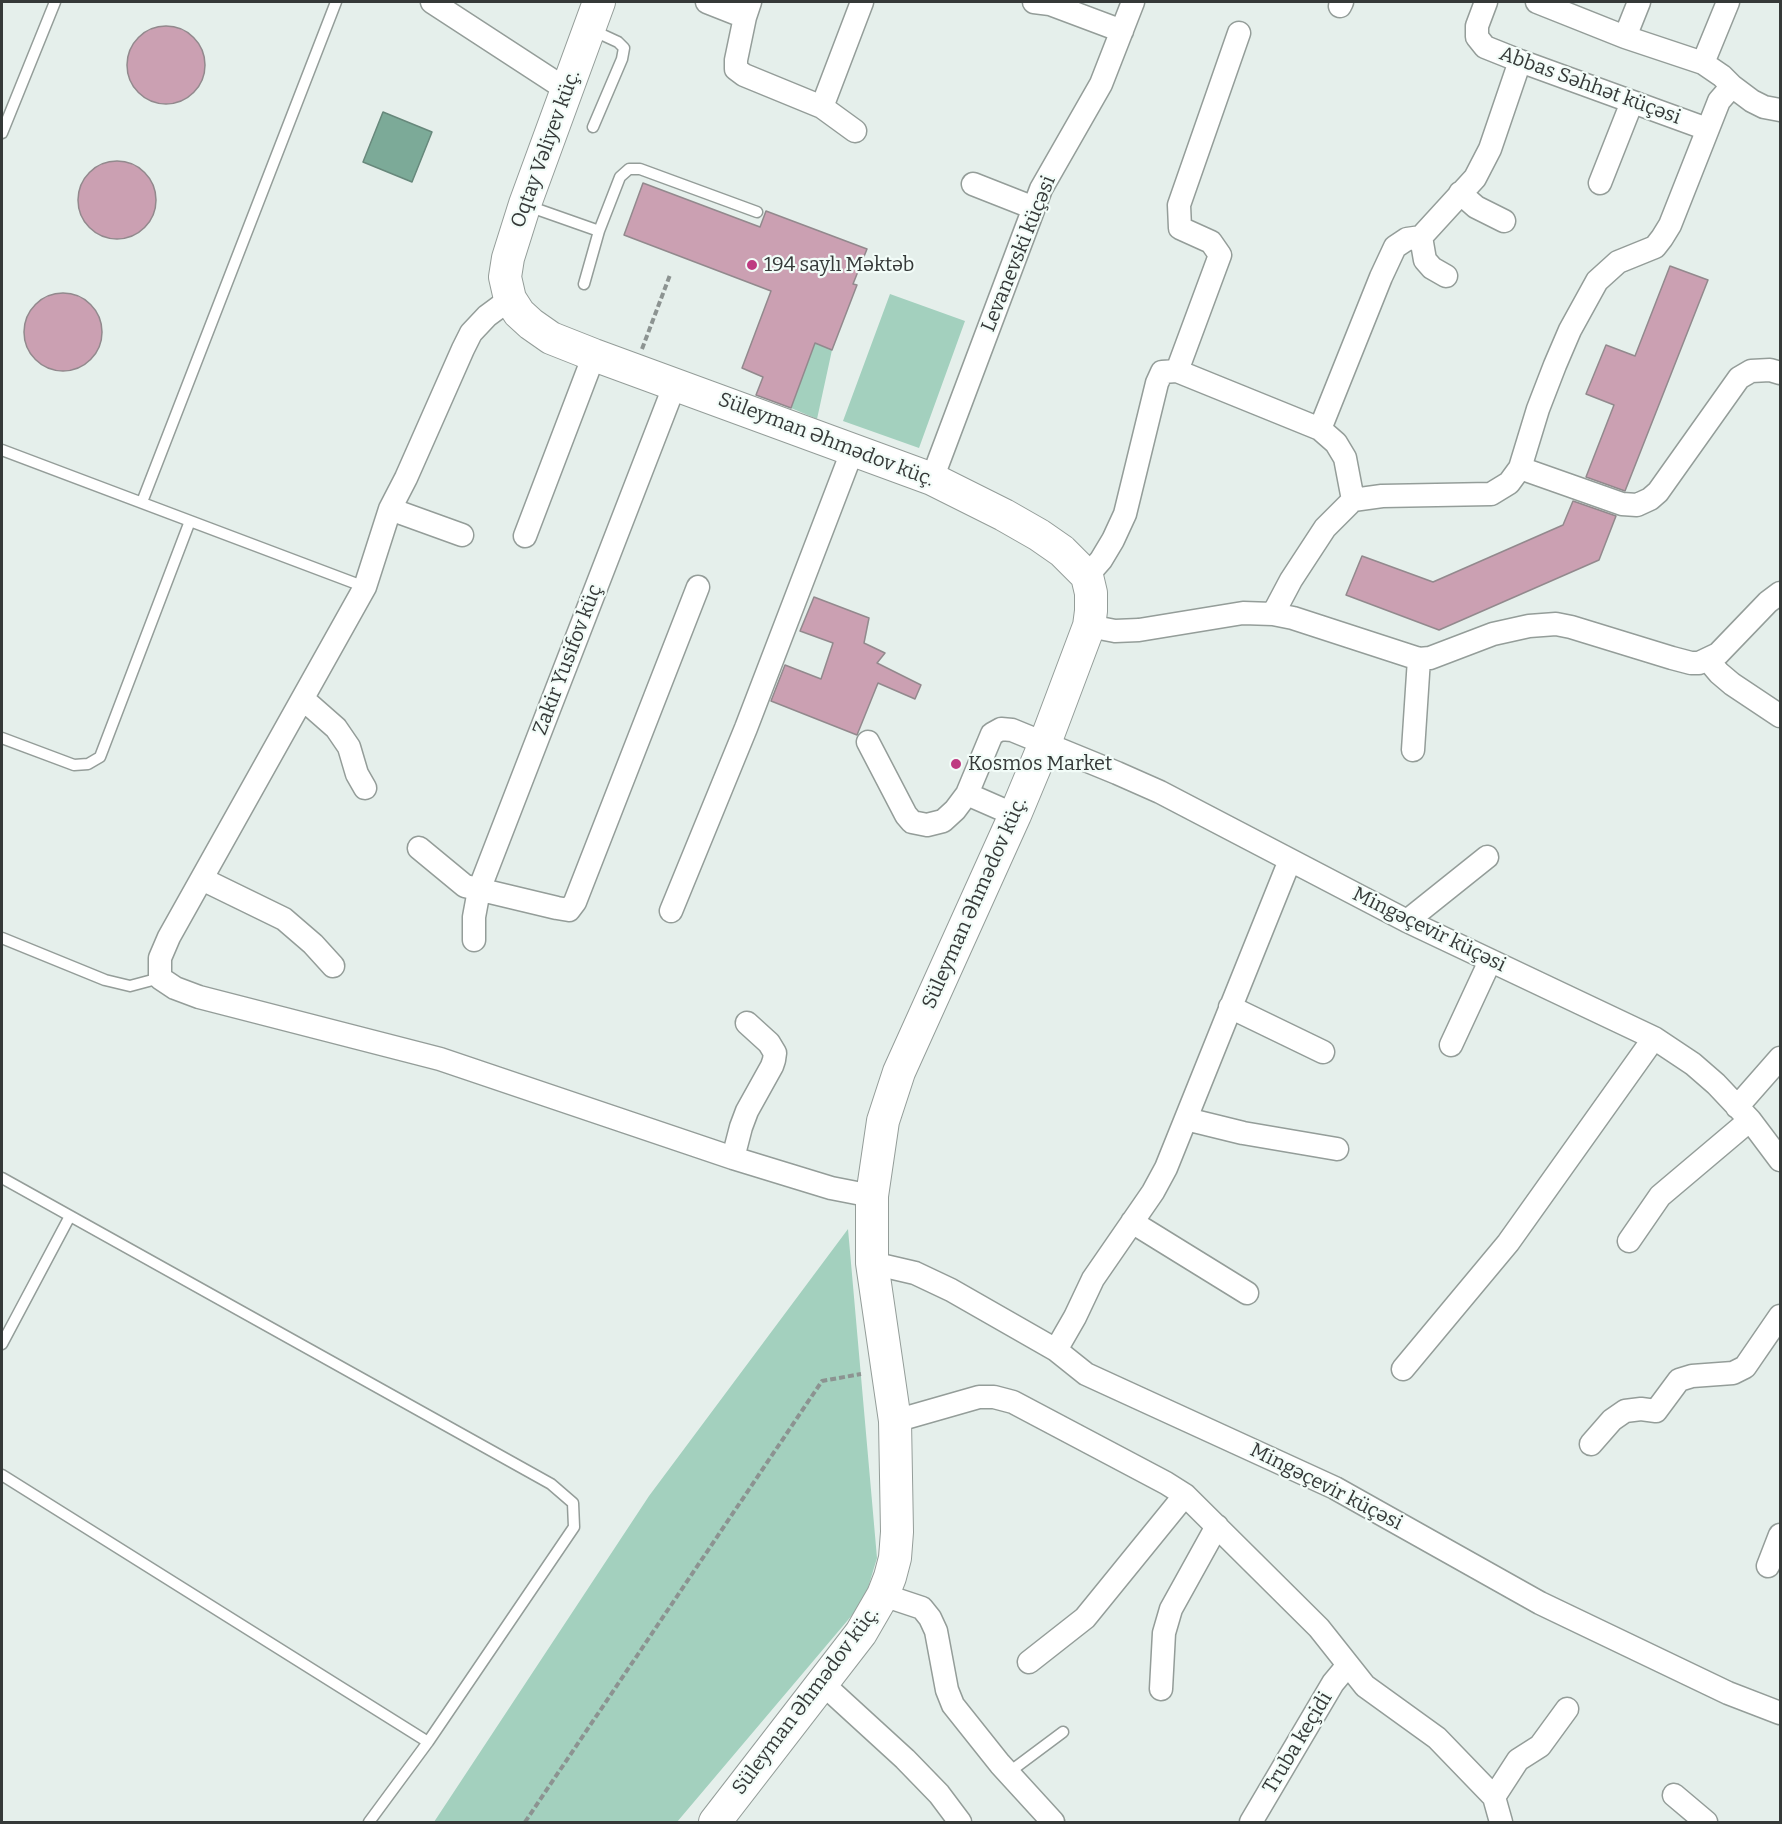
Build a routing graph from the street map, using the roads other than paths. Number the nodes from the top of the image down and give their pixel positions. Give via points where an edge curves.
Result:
1 (55, 2) edge
2 (336, 2) edge
3 (432, 2) edge
4 (707, 2) edge
5 (861, 2) edge
6 (1034, 2) edge
7 (1133, 2) edge
8 (1486, 2) edge
9 (1538, 2) edge
10 (1639, 2) edge
11 (1728, 2) edge
12 (748, 9) edge
13 (594, 15) edge
14 (1122, 31) junction
15 (1239, 33) dead end
16 (1625, 37) junction
17 (1520, 62) junction
18 (1703, 63) junction
19 (1732, 86) junction
20 (567, 90) junction
21 (1632, 102) junction
22 (822, 107) junction
23 (1780, 110) edge
24 (593, 127) dead end
25 (1707, 129) junction
26 (855, 131) dead end
27 (2, 133) edge
28 (1600, 183) dead end
29 (974, 184) dead end
30 (1460, 193) junction
31 (525, 204) junction
32 (1034, 208) junction
33 (756, 212) dead end
34 (1504, 221) dead end
35 (599, 231) junction
36 (1421, 237) junction
37 (1446, 276) dead end
38 (584, 284) dead end
39 (510, 299) junction
40 (594, 355) junction
41 (1177, 371) junction
42 (1780, 374) edge
43 (675, 384) junction
44 (1320, 429) junction
45 (853, 449) junction
46 (2, 450) edge
47 (1520, 468) junction
48 (932, 480) junction
49 (1353, 500) junction
50 (142, 502) junction
51 (390, 509) junction
52 (190, 521) junction
53 (462, 535) dead end
54 (525, 536) dead end
55 (1087, 576) junction
56 (365, 587) junction
57 (698, 587) dead end
58 (1780, 593) edge
59 (1273, 614) junction
60 (1089, 626) junction
61 (1419, 659) junction
62 (1708, 660) junction
63 (303, 699) junction
64 (1780, 716) edge
65 (2, 738) edge
66 (868, 742) dead end
67 (1045, 743) junction
68 (1413, 750) dead end
69 (364, 788) dead end
70 (967, 794) junction
71 (1015, 815) junction
72 (419, 848) dead end
73 (1487, 857) dead end
74 (1290, 860) junction
75 (202, 879) junction
76 (479, 890) junction
77 (671, 910) dead end
78 (1407, 921) junction
79 (2, 938) edge
80 (474, 940) dead end
81 (1490, 961) junction
82 (333, 966) dead end
83 (160, 978) junction
84 (1230, 1007) junction
85 (747, 1023) dead end
86 (1654, 1038) junction
87 (1451, 1045) dead end
88 (1323, 1052) dead end
89 (1780, 1058) edge
90 (1744, 1113) junction
91 (1186, 1119) junction
92 (1337, 1149) dead end
93 (733, 1158) junction
94 (1780, 1160) edge
95 (2, 1178) edge
96 (872, 1196) junction
97 (70, 1216) junction
98 (1132, 1222) junction
99 (1629, 1241) dead end
100 (872, 1263) junction
101 (1247, 1293) dead end
102 (1780, 1316) edge
103 (2, 1344) edge
104 (1056, 1350) junction
105 (1403, 1369) dead end
106 (895, 1421) junction
107 (1591, 1444) dead end
108 (2, 1475) edge
109 (1185, 1495) junction
110 (1217, 1526) junction
111 (1780, 1535) edge
112 (1768, 1566) dead end
113 (883, 1595) junction
114 (1029, 1662) dead end
115 (1348, 1665) junction
116 (823, 1684) junction
117 (1161, 1689) dead end
118 (1567, 1708) dead end
119 (1780, 1713) edge
120 (1063, 1732) dead end
121 (428, 1742) junction
122 (1008, 1773) junction
123 (1674, 1795) dead end
124 (1494, 1797) junction
125 (369, 1822) edge
126 (715, 1822) edge
127 (960, 1822) edge
128 (1053, 1822) edge
129 (1251, 1822) edge
130 (1501, 1822) edge
131 (1706, 1822) edge

1 - 27 lane
2 - 50 lane
3 - 20 street
4 - 12 street
5 - 22 street
6 - 14 street via 1050,4
7 - 14 street, Levanevski küçəsi
8 - 17 street, Abbas Səhhət küçəsi via 1477,37 1485,47
9 - 16 street
10 - 16 street
11 - 18 street
12 - 22 street via 736,69
13 - 20 street, Oqtay Vəliyev küç.
13 - 24 lane via 624,48
14 - 32 street, Levanevski küçəsi via 1101,84
15 - 41 street via 1179,205 1180,228 1211,242 1220,255
16 - 18 street
17 - 21 street, Abbas Səhhət küçəsi
17 - 30 street via 1490,149 1475,178
18 - 19 street
19 - 23 street via 1764,107
19 - 25 street via 1719,101
20 - 31 street, Oqtay Vəliyev küç.
21 - 25 street, Abbas Səhhət küçəsi
21 - 28 street
22 - 26 street
25 - 47 street via 1662,238 1655,247 1618,262 1597,281 1555,365
29 - 32 street
30 - 34 street via 1476,207
30 - 36 street
31 - 35 lane
31 - 39 street, Oqtay Vəliyev küç. via 507,258
32 - 48 street, Levanevski küçəsi
33 - 35 lane via 640,169 629,170 620,177
35 - 38 lane
36 - 37 street via 1425,260
36 - 44 street via 1407,239 1395,247
39 - 40 street, Süleyman Əhmədov küç. via 519,313 551,338
39 - 51 street via 471,333
40 - 43 street, Süleyman Əhmədov küç.
40 - 54 street
41 - 44 street
41 - 55 street via 1162,372 1156,383 1125,514 1101,560
42 - 47 street via 1751,371 1739,378 1658,492 1637,505 1622,504
43 - 45 street, Süleyman Əhmədov küç.
43 - 76 street, Zakir Yusifov küç
44 - 49 street via 1345,458
45 - 48 street, Süleyman Əhmədov küç.
45 - 77 street
46 - 50 lane
47 - 49 street via 1509,483 1491,494
48 - 55 street, Süleyman Əhmədov küç. via 1039,535
49 - 59 street via 1325,528
50 - 52 lane
51 - 53 street
51 - 56 street
52 - 56 lane
52 - 65 lane via 100,757 88,764 74,765
55 - 60 street, Süleyman Əhmədov küç. via 1091,593
56 - 63 street
57 - 76 street via 569,910
58 - 62 street
59 - 60 street via 1243,613 1140,630
59 - 61 street
60 - 67 street, Süleyman Əhmədov küç.
61 - 62 street via 1492,634 1556,624 1691,663
61 - 68 street
62 - 64 street via 1732,684
63 - 69 street via 336,729 349,747
63 - 75 street
66 - 70 street via 912,822 927,825 943,821
67 - 70 street, Mingəçevir küçəsi via 1012,730 992,734
67 - 71 street, Süleyman Əhmədov küç.
67 - 74 street, Mingəçevir küçəsi via 1160,792
70 - 71 street
71 - 96 street, Süleyman Əhmədov küç. via 899,1072 883,1121
72 - 76 street via 459,882
73 - 78 street
74 - 78 street, Mingəçevir küçəsi
74 - 84 street
75 - 82 street via 284,919
75 - 83 street via 160,958
76 - 80 street, Zakir Yusifov küç
78 - 81 street, Mingəçevir küçəsi
79 - 83 lane via 105,980 130,986
81 - 86 street, Mingəçevir küçəsi
81 - 87 street
83 - 93 street via 198,997 440,1059
84 - 88 street
84 - 91 street
85 - 93 street via 775,1053 747,1111
86 - 90 street, Mingəçevir küçəsi via 1693,1064
86 - 105 street via 1508,1243
89 - 90 street
90 - 94 street, Mingəçevir küçəsi
90 - 99 street via 1660,1196
91 - 92 street
91 - 98 street via 1166,1168
93 - 96 street via 831,1188
95 - 97 lane
96 - 100 street, Süleyman Əhmədov küç.
97 - 103 lane
97 - 121 lane via 551,1484 573,1503 574,1527
98 - 101 street
98 - 104 street via 1093,1279
100 - 104 street, Mingəçevir küçəsi via 915,1274 951,1290
100 - 106 street, Süleyman Əhmədov küç.
102 - 107 street via 1745,1367 1733,1373 1679,1380 1656,1411 1625,1411
104 - 119 street, Mingəçevir küçəsi via 1086,1374 1335,1488 1540,1603 1728,1693
106 - 109 street via 994,1397 1013,1402
106 - 113 street, Süleyman Əhmədov küç. via 897,1532 895,1558
108 - 121 lane
109 - 110 street
109 - 114 street via 1085,1618
110 - 115 street via 1319,1628
110 - 117 street via 1171,1609 1164,1633
111 - 112 street
113 - 116 street, Süleyman Əhmədov küç.
113 - 122 street via 922,1608 930,1618 953,1705
115 - 124 street via 1365,1686 1437,1738
115 - 129 street, Truba keçidi
116 - 126 street, Süleyman Əhmədov küç.
116 - 127 street via 905,1759
118 - 124 street via 1540,1746 1518,1760
120 - 122 lane
121 - 125 lane
122 - 128 street
123 - 131 street
124 - 130 street

